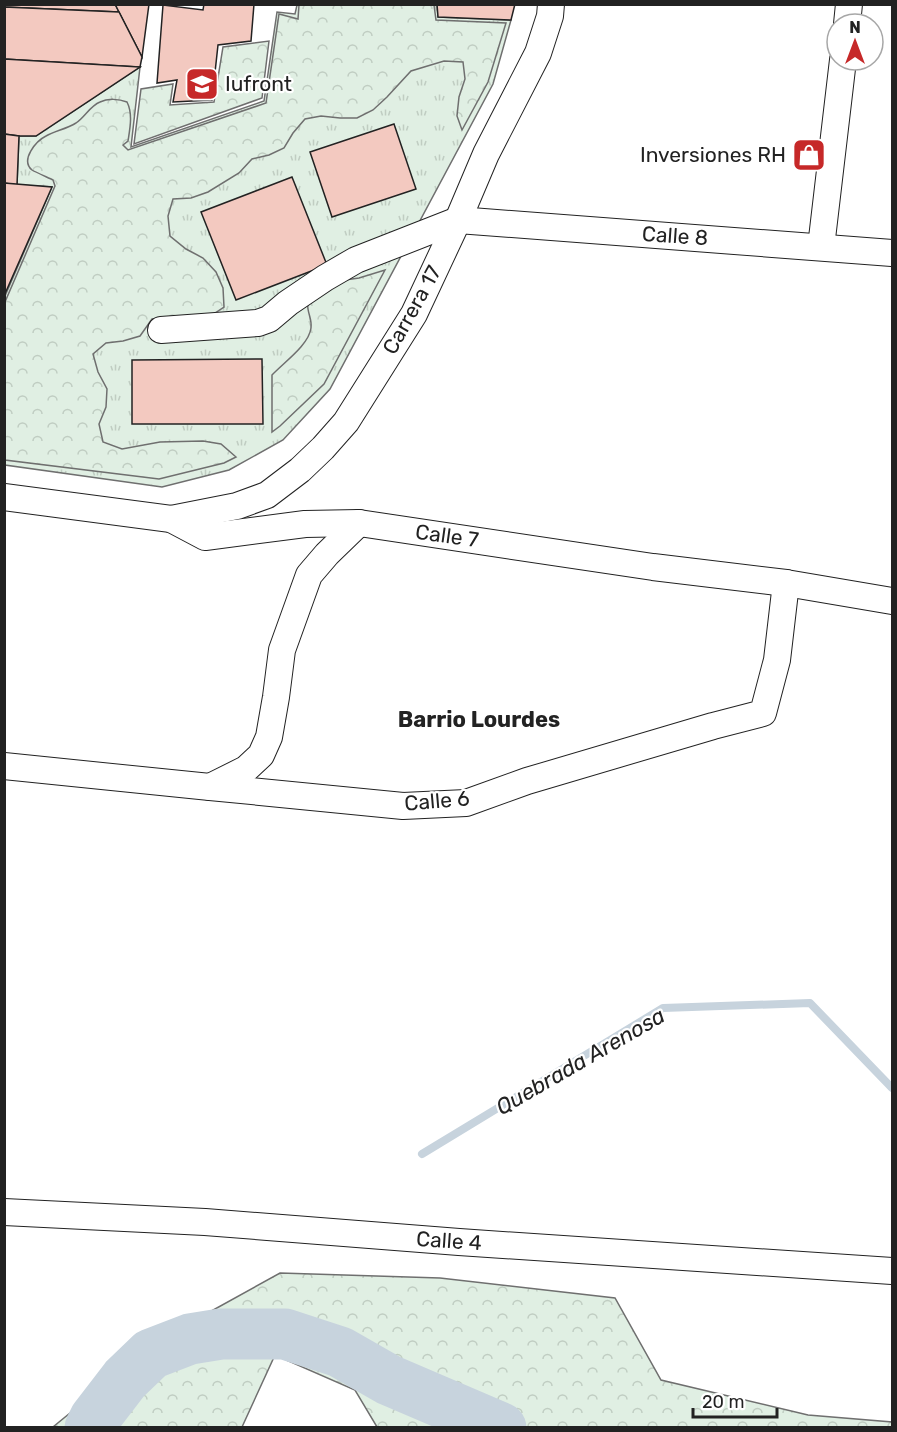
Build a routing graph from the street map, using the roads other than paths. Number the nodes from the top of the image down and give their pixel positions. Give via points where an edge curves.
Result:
1 (552, 4) edge
2 (842, 72) edge
3 (458, 220) junction
4 (821, 247) junction
5 (892, 253) edge
6 (161, 330) dead end
7 (4, 497) edge
8 (171, 519) junction
9 (359, 523) junction
10 (786, 583) junction
11 (892, 601) edge
12 (4, 766) edge
13 (210, 787) junction
14 (4, 1212) edge
15 (892, 1271) edge

1 - 3 street, Carrera 17 via 538,53 486,154
2 - 4 street
3 - 4 street, Calle 8
3 - 6 street via 356,260 269,319
3 - 8 street, Carrera 17 via 414,314 345,422 323,448 267,495 237,506
4 - 5 street, Calle 8
7 - 8 street, Calle 7
8 - 9 street, Calle 7 via 205,537 305,524
9 - 10 street, Calle 7
9 - 13 street via 309,575 282,650 269,737 261,755 246,769
10 - 11 street, Calle 7
10 - 13 street, Calle 6 via 777,660 764,713 527,781 466,803 403,806
12 - 13 street, Calle 6
14 - 15 street, Calle 4 via 205,1222

